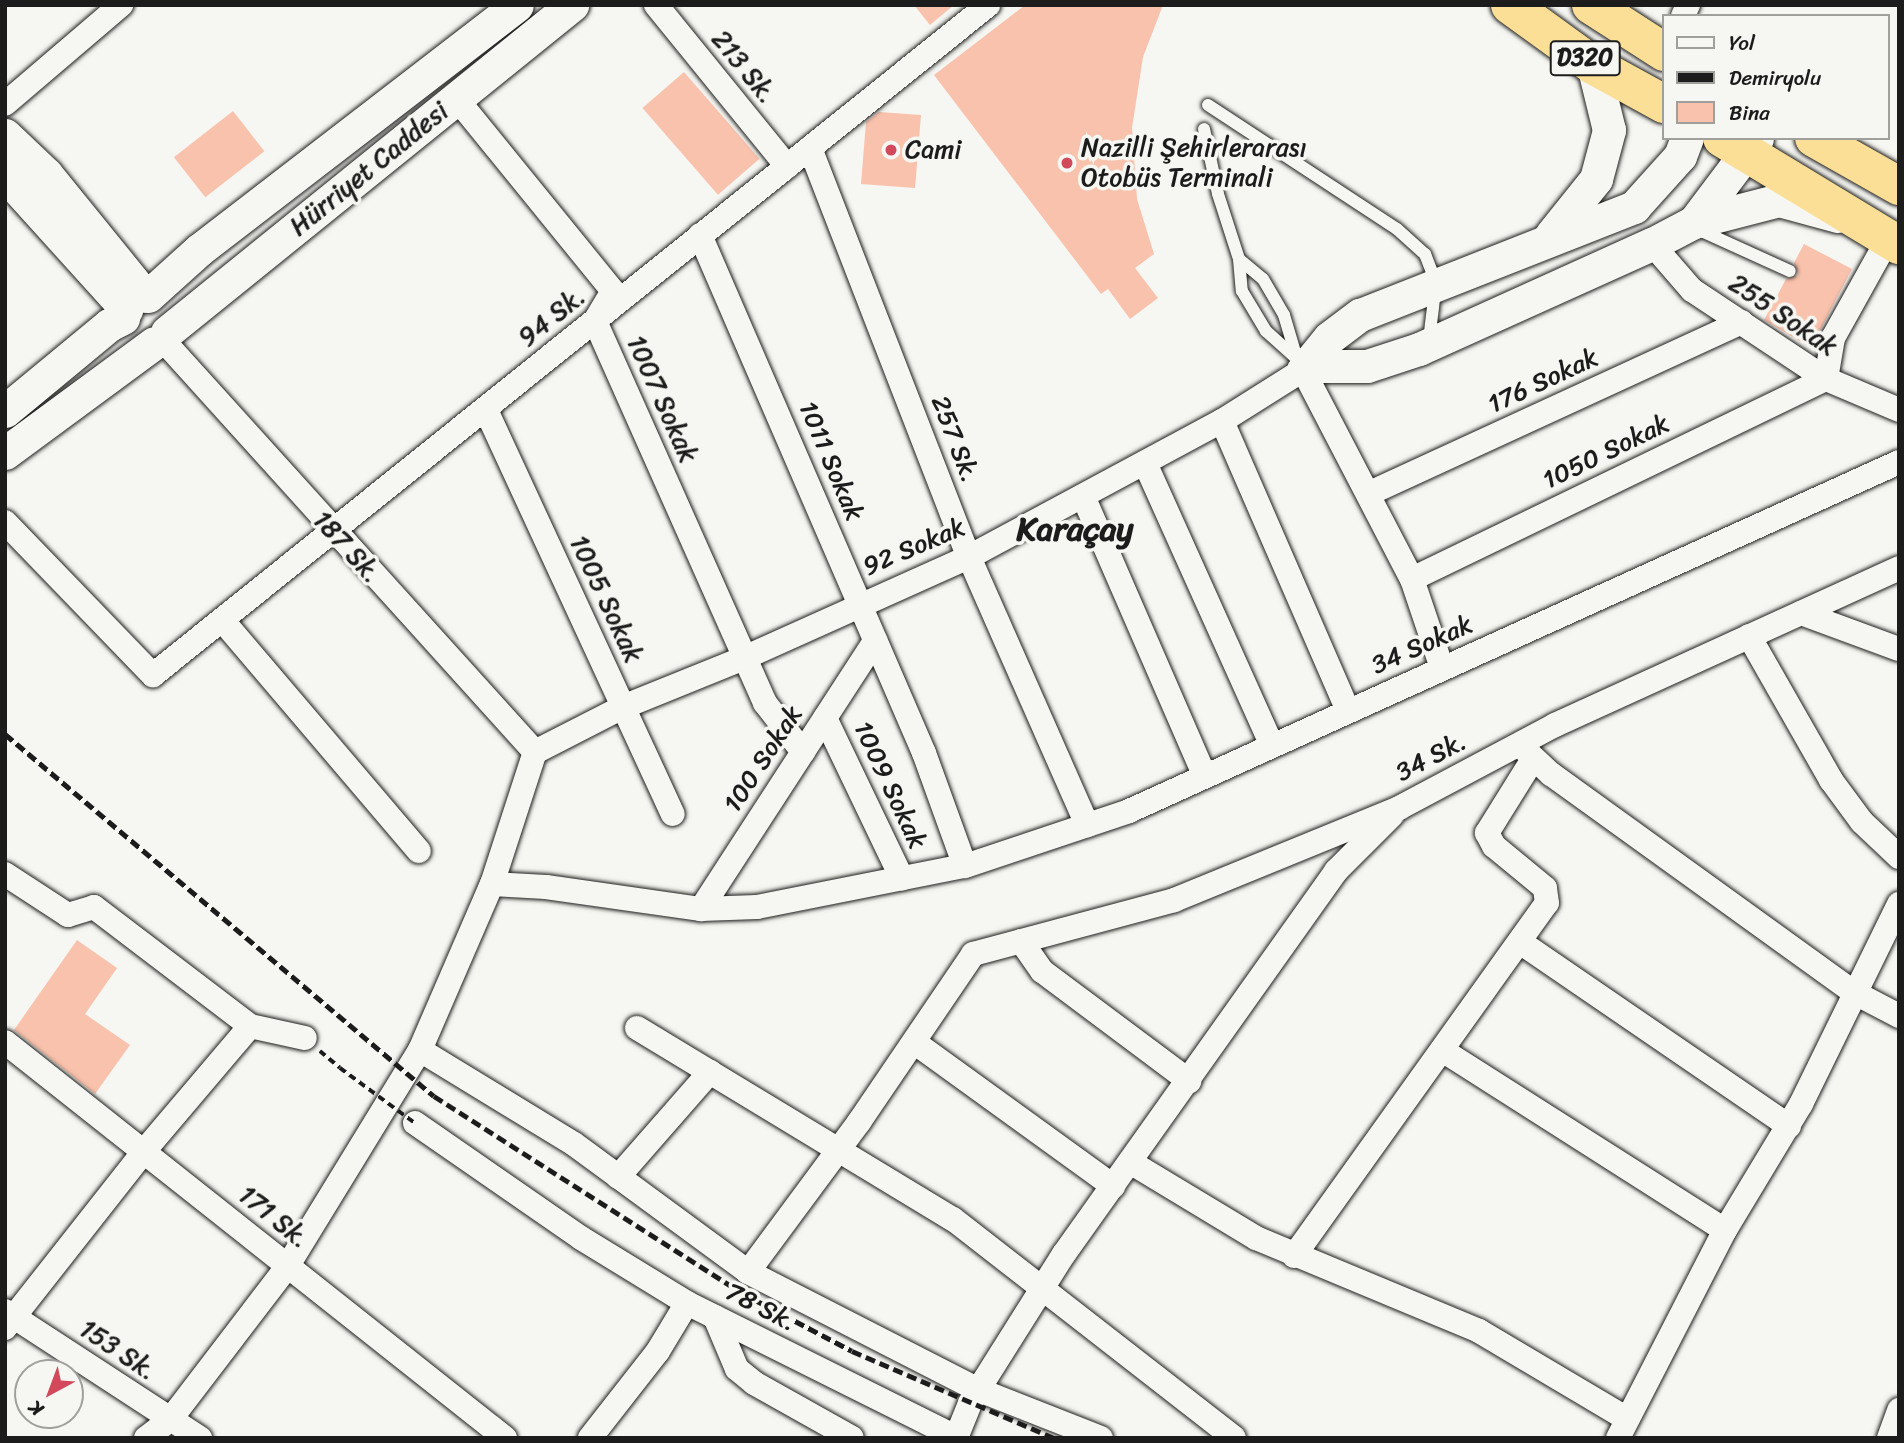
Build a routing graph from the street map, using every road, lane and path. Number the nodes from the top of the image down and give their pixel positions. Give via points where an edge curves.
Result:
1 (121, 5) edge
2 (517, 5) edge
3 (572, 5) edge
4 (656, 5) edge
5 (988, 5) edge
6 (1510, 5) edge
7 (1591, 5) edge
8 (1662, 50) edge
9 (1594, 65) junction
10 (456, 98) junction
11 (1662, 103) edge
12 (5, 104) edge
13 (1208, 106) dead end
14 (1204, 128) dead end
15 (5, 135) edge
16 (1686, 140) edge
17 (1818, 140) edge
18 (1742, 144) edge
19 (810, 148) junction
20 (787, 166) junction
21 (5, 175) edge
22 (1899, 186) edge
23 (1691, 224) junction
24 (700, 235) junction
25 (1882, 235) edge
26 (1549, 237) junction
27 (1652, 244) junction
28 (1239, 259) junction
29 (1790, 271) dead end
30 (1436, 283) junction
31 (135, 305) junction
32 (595, 321) junction
33 (1741, 322) junction
34 (161, 338) junction
35 (1429, 344) junction
36 (1303, 365) junction
37 (1826, 379) junction
38 (9, 402) edge
39 (486, 410) junction
40 (1899, 411) edge
41 (1223, 421) junction
42 (5, 453) edge
43 (1899, 462) edge
44 (1145, 463) junction
45 (1370, 494) junction
46 (1083, 496) junction
47 (5, 522) edge
48 (334, 534) junction
49 (969, 557) junction
50 (1899, 568) edge
51 (1412, 579) junction
52 (858, 604) junction
53 (1801, 612) junction
54 (223, 621) junction
55 (1749, 636) junction
56 (875, 641) junction
57 (1899, 649) edge
58 (744, 658) junction
59 (1442, 668) junction
60 (623, 706) junction
61 (1348, 711) junction
62 (825, 718) junction
63 (1272, 746) junction
64 (535, 752) junction
65 (803, 752) junction
66 (1526, 752) junction
67 (1205, 776) junction
68 (1399, 808) junction
69 (673, 814) dead end
70 (1087, 825) junction
71 (419, 851) dead end
72 (1899, 857) edge
73 (965, 866) junction
74 (5, 874) edge
75 (902, 879) junction
76 (492, 884) junction
77 (1899, 904) edge
78 (701, 909) junction
79 (1021, 941) junction
80 (1520, 942) junction
81 (1855, 993) junction
82 (1899, 1017) edge
83 (250, 1026) junction
84 (637, 1028) dead end
85 (305, 1038) dead end
86 (5, 1042) edge
87 (914, 1042) junction
88 (421, 1050) junction
89 (1442, 1050) junction
90 (340, 1068) dead end
91 (710, 1072) junction
92 (1189, 1081) junction
93 (415, 1123) joint
94 (1789, 1126) junction
95 (145, 1150) junction
96 (838, 1150) junction
97 (1130, 1162) junction
98 (618, 1177) junction
99 (1113, 1185) junction
100 (1725, 1230) junction
101 (1294, 1256) junction
102 (287, 1267) junction
103 (748, 1272) junction
104 (1042, 1290) junction
105 (687, 1303) junction
106 (715, 1317) junction
107 (8, 1319) edge
108 (979, 1390) junction
109 (170, 1420) junction
110 (1622, 1428) edge
111 (146, 1438) edge
112 (200, 1438) edge
113 (505, 1438) edge
114 (590, 1438) edge
115 (852, 1438) edge
116 (957, 1438) edge
117 (1101, 1438) edge
118 (1234, 1438) edge

1 - 12 street
2 - 31 main road, Hürriyet Caddesi via 199,250
3 - 10 main road, Hürriyet Caddesi
4 - 20 street, 213 Sk.
5 - 19 street, 94 Sk.
6 - 9 highway, D320
7 - 8 highway, D320
9 - 11 highway, D320
9 - 26 main road via 1609,130 1596,179
10 - 32 street, 1007 Sokak via 613,291
10 - 34 main road, Hürriyet Caddesi
13 - 30 lane via 1398,229 1425,254
14 - 28 lane via 1218,194
15 - 31 main road via 46,174
16 - 26 main road via 1680,156 1634,207
17 - 22 highway
18 - 23 main road
18 - 25 highway
19 - 20 street, 94 Sk.
19 - 49 street, 257 Sk.
20 - 24 street, 94 Sk.
21 - 31 main road
23 - 25 main road via 1779,200
23 - 27 main road
23 - 29 lane
24 - 32 street, 94 Sk.
24 - 52 street, 1011 Sokak
25 - 37 street via 1846,297
26 - 30 main road
27 - 33 street, 255 Sokak via 1692,290
27 - 35 main road
28 - 36 lane via 1263,279 1284,315
28 - 36 lane via 1242,291 1266,331
30 - 35 lane
30 - 36 main road via 1360,315
31 - 34 main road via 168,309
31 - 38 main road, Hürriyet Caddesi
32 - 39 street, 94 Sk.
32 - 58 street, 1007 Sokak
33 - 37 street, 255 Sokak
33 - 45 street, 176 Sokak
34 - 42 main road, Hürriyet Caddesi
34 - 48 street, 187 Sk.
35 - 36 main road via 1367,366
36 - 41 street, 92 Sokak
36 - 45 street
37 - 40 street, 255 Sokak
37 - 51 street, 1050 Sokak
39 - 48 street, 94 Sk.
39 - 60 street, 1005 Sokak
41 - 44 street, 92 Sokak
41 - 61 street
43 - 59 street, 34 Sokak
44 - 46 street, 92 Sokak
44 - 63 street
45 - 51 street
46 - 49 street, 92 Sokak
46 - 67 street
47 - 54 street, 94 Sk. via 153,675
48 - 54 street, 94 Sk.
48 - 64 street, 187 Sk.
49 - 52 street, 92 Sokak
49 - 70 street, 257 Sk.
50 - 53 street, 34 Sk.
51 - 59 street
52 - 56 street, 1011 Sokak
52 - 58 street, 92 Sokak
53 - 55 street, 34 Sk.
53 - 57 street
54 - 71 street
55 - 66 street, 34 Sk.
55 - 72 street via 1831,780 1874,836
56 - 62 street, 100 Sokak
56 - 73 street, 1011 Sokak via 924,753
58 - 60 street, 92 Sokak
58 - 65 street, 1007 Sokak via 765,703
59 - 61 street, 34 Sokak
60 - 64 street, 92 Sokak
60 - 69 street, 1005 Sokak
61 - 63 street, 34 Sokak
62 - 65 street, 100 Sokak
62 - 75 street, 1009 Sokak
63 - 67 street, 34 Sokak
64 - 76 street
65 - 78 street, 100 Sokak
66 - 68 street, 34 Sk.
66 - 80 street via 1487,833 1494,846 1547,892 1547,903
66 - 81 street
67 - 70 street, 34 Sokak
68 - 79 street, 34 Sk. via 1174,900
68 - 92 street via 1336,871
70 - 73 street, 34 Sokak
73 - 75 street, 34 Sokak
74 - 83 street via 68,915 94,907
75 - 78 street, 34 Sokak via 757,907
76 - 78 street, 34 Sokak
76 - 88 street
77 - 81 street
79 - 87 street, 34 Sk. via 973,954
79 - 92 street via 1042,971
80 - 89 street
80 - 94 street
81 - 82 street
81 - 94 street
83 - 85 street
83 - 95 street
84 - 91 street
86 - 95 street, 171 Sk.
87 - 96 street
87 - 99 street
88 - 98 street via 574,1144
88 - 102 street
89 - 100 street
89 - 101 street
90 - 93 path, bridge
91 - 96 street
91 - 98 street
92 - 97 street
93 - 105 street via 581,1238
94 - 100 street
95 - 102 street, 171 Sk.
95 - 107 street
96 - 103 street
96 - 104 street via 953,1219
97 - 99 street
97 - 101 street
98 - 103 street
99 - 104 street
100 - 110 street
101 - 110 street via 1466,1325
102 - 109 street
102 - 113 street, 171 Sk.
103 - 108 street
104 - 108 street
104 - 118 street
105 - 106 street, 78 Sk.
105 - 114 street, 78 Sk. via 658,1351
106 - 115 street via 737,1369
106 - 116 street, 78 Sk.
107 - 109 street, 153 Sk.
108 - 116 street
108 - 117 street
109 - 111 street
109 - 112 street, 153 Sk.

